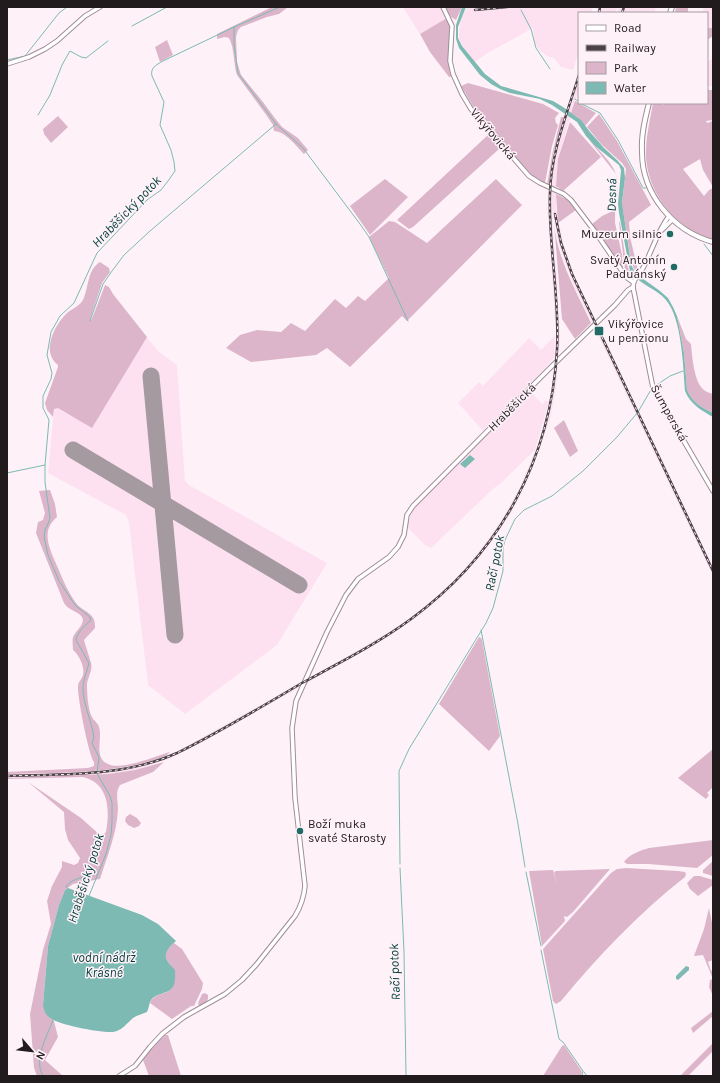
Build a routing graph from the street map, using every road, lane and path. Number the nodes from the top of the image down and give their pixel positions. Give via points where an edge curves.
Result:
1 (100, 7) edge
2 (443, 7) edge
3 (7, 64) edge
4 (649, 104) edge
5 (670, 218) junction
6 (713, 242) edge
7 (634, 280) junction
8 (633, 287) junction
9 (713, 491) edge
10 (120, 1076) edge

1 - 3 street via 45,49
2 - 7 street, Vikýřovická via 452,26 450,61 453,74 469,106 528,174 566,196 626,277
4 - 5 main road via 643,134 643,167 655,199
5 - 6 main road via 691,234
5 - 7 street
7 - 8 street, Šumperská
8 - 9 street, Šumperská via 653,387
8 - 10 street, Hraběšická via 413,506 407,515 404,535 398,547 364,573 349,590 296,701 292,728 295,798 305,886 304,899 299,910 242,980 225,994 184,1017 162,1034 135,1066

